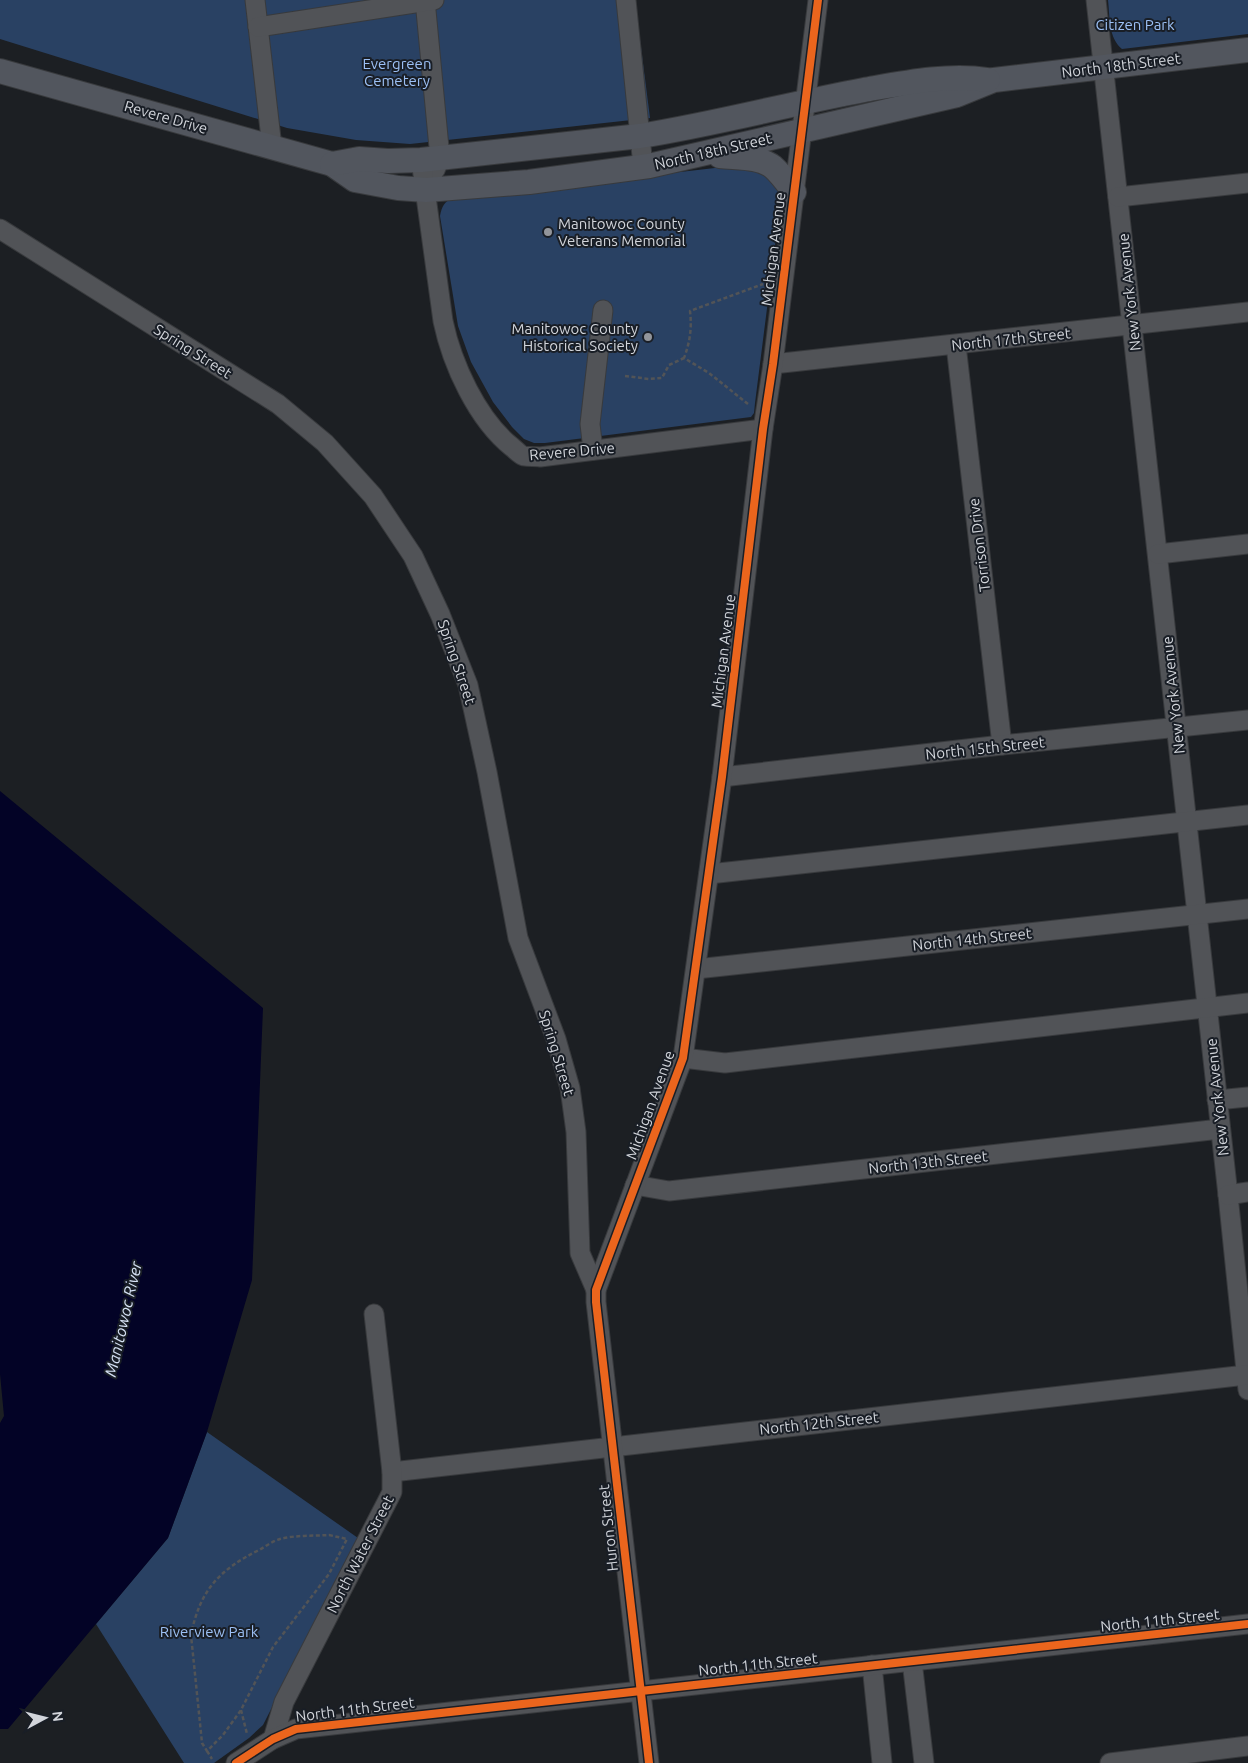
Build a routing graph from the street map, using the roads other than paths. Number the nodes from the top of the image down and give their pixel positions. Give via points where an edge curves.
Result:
1 (255, 0) edge
2 (428, 0) edge
3 (626, 0) edge
4 (818, 0) edge
5 (1096, 0) edge
6 (258, 26) junction
7 (1248, 50) edge
8 (1103, 66) junction
9 (0, 71) edge
10 (994, 80) junction
11 (805, 101) junction
12 (801, 130) junction
13 (640, 136) junction
14 (272, 147) junction
15 (698, 154) junction
16 (431, 159) junction
17 (332, 164) junction
18 (643, 166) junction
19 (1248, 183) edge
20 (426, 190) junction
21 (794, 192) junction
22 (1118, 197) junction
23 (0, 229) edge
24 (603, 310) dead end
25 (1248, 312) edge
26 (1132, 326) junction
27 (956, 345) junction
28 (773, 364) junction
29 (763, 429) junction
30 (593, 450) junction
31 (1248, 544) edge
32 (1158, 554) junction
33 (1248, 720) edge
34 (1177, 728) junction
35 (1002, 745) junction
36 (722, 777) junction
37 (1248, 815) edge
38 (1187, 821) junction
39 (709, 874) junction
40 (1248, 908) edge
41 (1197, 914) junction
42 (696, 969) junction
43 (1248, 1003) edge
44 (1207, 1007) junction
45 (683, 1058) junction
46 (1248, 1097) edge
47 (1217, 1100) junction
48 (1220, 1129) junction
49 (635, 1185) junction
50 (1248, 1192) edge
51 (1228, 1194) junction
52 (1243, 1287) edge
53 (596, 1290) junction
54 (374, 1314) dead end
55 (1247, 1382) edge
56 (612, 1446) junction
57 (392, 1472) junction
58 (1248, 1624) edge
59 (912, 1661) junction
60 (872, 1665) junction
61 (640, 1690) junction
62 (273, 1739) junction
63 (1248, 1746) edge
64 (236, 1763) edge
65 (648, 1763) edge
66 (882, 1763) edge
67 (924, 1763) edge
68 (1110, 1763) edge

1 - 6 street
2 - 6 street
2 - 16 street
3 - 13 street
4 - 11 street, Michigan Avenue
5 - 8 street, New York Avenue
6 - 14 street
7 - 8 main road, North 18th Street
8 - 10 main road, North 18th Street
8 - 22 street, New York Avenue
9 - 14 main road, Revere Drive
10 - 11 main road, North 18th Street via 966,76 907,82
10 - 12 main road, North 18th Street via 957,95
11 - 12 street, Michigan Avenue
11 - 13 main road, North 18th Street
12 - 15 main road, North 18th Street
12 - 21 street, Michigan Avenue
13 - 16 main road, North 18th Street
13 - 18 street
14 - 17 main road, Revere Drive
15 - 18 main road, North 18th Street
15 - 21 main road via 764,162 774,168
16 - 17 main road, Revere Drive via 359,159
16 - 20 street, Revere Drive
17 - 20 main road, Revere Drive via 355,180
18 - 20 main road, North 18th Street via 529,182
19 - 22 street
20 - 30 street, Revere Drive via 446,334 469,392 499,436 523,456
21 - 28 street, Michigan Avenue
22 - 26 street, New York Avenue
23 - 53 street, Spring Street via 278,404 325,444 373,496 413,556 468,685 518,938 556,1039 570,1088 576,1132 580,1253
24 - 30 street via 590,424
25 - 26 street, North 17th Street
26 - 27 street, North 17th Street
26 - 32 street, New York Avenue
27 - 28 street, North 17th Street
27 - 35 street, Torrison Drive
28 - 29 street, Michigan Avenue
29 - 30 street, Revere Drive
29 - 36 street, Michigan Avenue
31 - 32 street
32 - 34 street, New York Avenue
33 - 34 street, North 15th Street
34 - 35 street, North 15th Street
34 - 38 street, New York Avenue
35 - 36 street, North 15th Street
36 - 39 street, Michigan Avenue
37 - 38 street
38 - 39 street
38 - 41 street, New York Avenue
39 - 42 street, Michigan Avenue
40 - 41 street, North 14th Street
41 - 42 street, North 14th Street
41 - 44 street, New York Avenue
42 - 45 street, Michigan Avenue
43 - 44 street
44 - 45 street via 725,1063
44 - 47 street, New York Avenue
45 - 49 street, Michigan Avenue
46 - 47 street
47 - 48 street, New York Avenue
48 - 49 street, North 13th Street via 669,1191
48 - 51 street, New York Avenue
49 - 53 street, Michigan Avenue
50 - 51 street
51 - 52 street, New York Avenue
52 - 55 street, New York Avenue
53 - 56 street, Huron Street
54 - 57 street, North Water Street
55 - 56 street, North 12th Street
56 - 57 street, North 12th Street
56 - 61 street, Huron Street
57 - 62 street, North Water Street via 392,1492 284,1702
58 - 59 street, North 11th Street
59 - 60 street, North 11th Street
59 - 67 street
60 - 61 street, North 11th Street
60 - 66 street
61 - 62 street, North 11th Street via 296,1729
61 - 65 street, Huron Street
62 - 64 street
63 - 68 street

